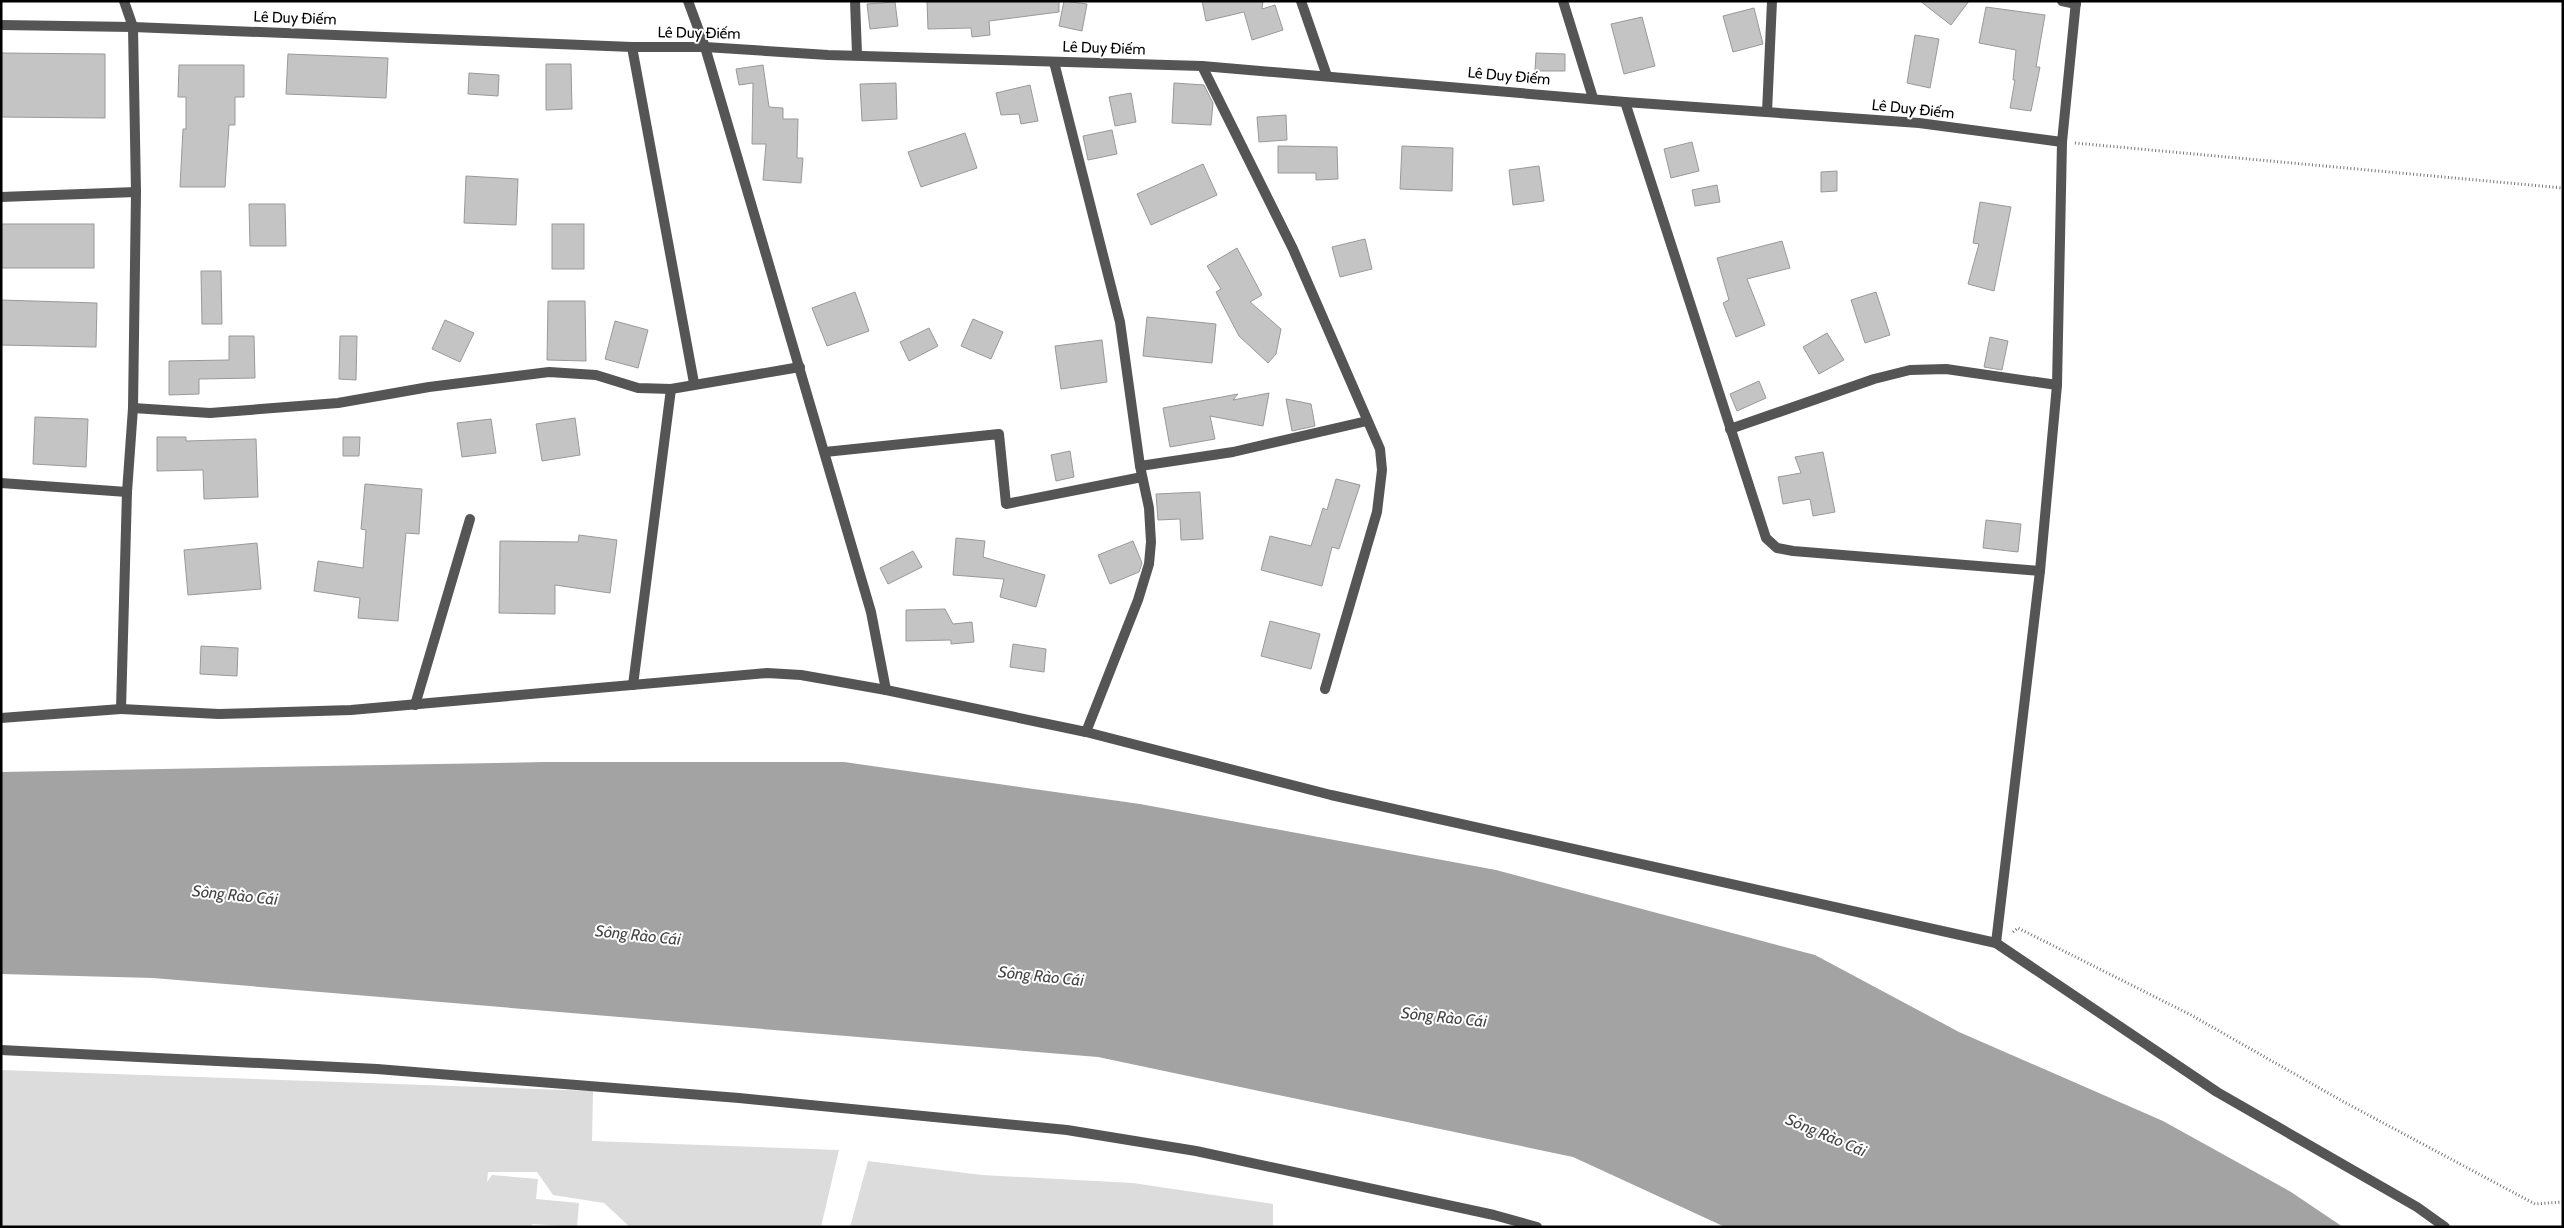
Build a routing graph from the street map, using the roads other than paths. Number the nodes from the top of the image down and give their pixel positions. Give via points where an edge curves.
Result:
1 (124, 1) edge
2 (688, 1) edge
3 (855, 1) edge
4 (1301, 1) edge
5 (1563, 1) edge
6 (1772, 1) edge
7 (2062, 1) edge
8 (2076, 3) edge
9 (1, 24) edge
10 (133, 27) junction
11 (705, 46) junction
12 (632, 47) junction
13 (857, 54) junction
14 (1054, 62) junction
15 (1202, 66) junction
16 (1327, 76) junction
17 (1593, 98) junction
18 (1624, 102) junction
19 (1767, 112) junction
20 (2062, 142) junction
21 (136, 192) junction
22 (1, 197) edge
23 (800, 367) junction
24 (694, 383) junction
25 (2057, 385) junction
26 (671, 389) junction
27 (133, 408) junction
28 (1367, 421) junction
29 (1730, 429) junction
30 (825, 452) junction
31 (1141, 472) junction
32 (1, 482) edge
33 (127, 492) junction
34 (470, 518) dead end
35 (2040, 571) junction
36 (633, 685) junction
37 (1325, 689) dead end
38 (886, 690) junction
39 (415, 705) junction
40 (121, 709) junction
41 (1, 718) edge
42 (1086, 732) junction
43 (1996, 943) junction
44 (1, 1050) edge
45 (1537, 1227) edge
46 (2445, 1227) edge

1 - 10 street
2 - 11 street
3 - 13 street
4 - 16 street
5 - 17 street
6 - 19 street
7 - 8 street
8 - 20 street
9 - 10 street, Lê Duy Điếm
10 - 12 street, Lê Duy Điếm
10 - 21 street
11 - 12 street, Lê Duy Điếm
11 - 13 street, Lê Duy Điếm
11 - 23 street
12 - 24 street
13 - 14 street, Lê Duy Điếm
14 - 15 street, Lê Duy Điếm
14 - 31 street via 1120,322
15 - 16 street, Lê Duy Điếm
15 - 28 street via 1293,249
16 - 17 street, Lê Duy Điếm
17 - 18 street, Lê Duy Điếm
18 - 19 street, Lê Duy Điếm
18 - 29 street
19 - 20 street, Lê Duy Điếm via 1919,123
20 - 25 street
21 - 22 street
21 - 27 street
23 - 24 street
23 - 30 street
24 - 26 street
25 - 29 street via 1946,369 1910,370 1874,379
25 - 35 street
26 - 27 street via 638,388 596,375 549,372 429,387 338,404 210,413
26 - 36 street
27 - 33 street
28 - 31 street
28 - 37 street via 1380,449 1381,493
29 - 35 street via 1766,538 1777,548
30 - 31 street via 999,434 1006,504
30 - 38 street via 871,612
31 - 42 street via 1149,508 1150,564
32 - 33 street
33 - 40 street
34 - 39 street
35 - 43 street
36 - 38 street via 767,673 801,675
36 - 39 street
38 - 42 street
39 - 40 street via 218,714
40 - 41 street
42 - 43 street via 1330,795
43 - 46 street via 2216,1092 2417,1207
44 - 45 street via 377,1069 739,1098 1067,1130 1196,1150

